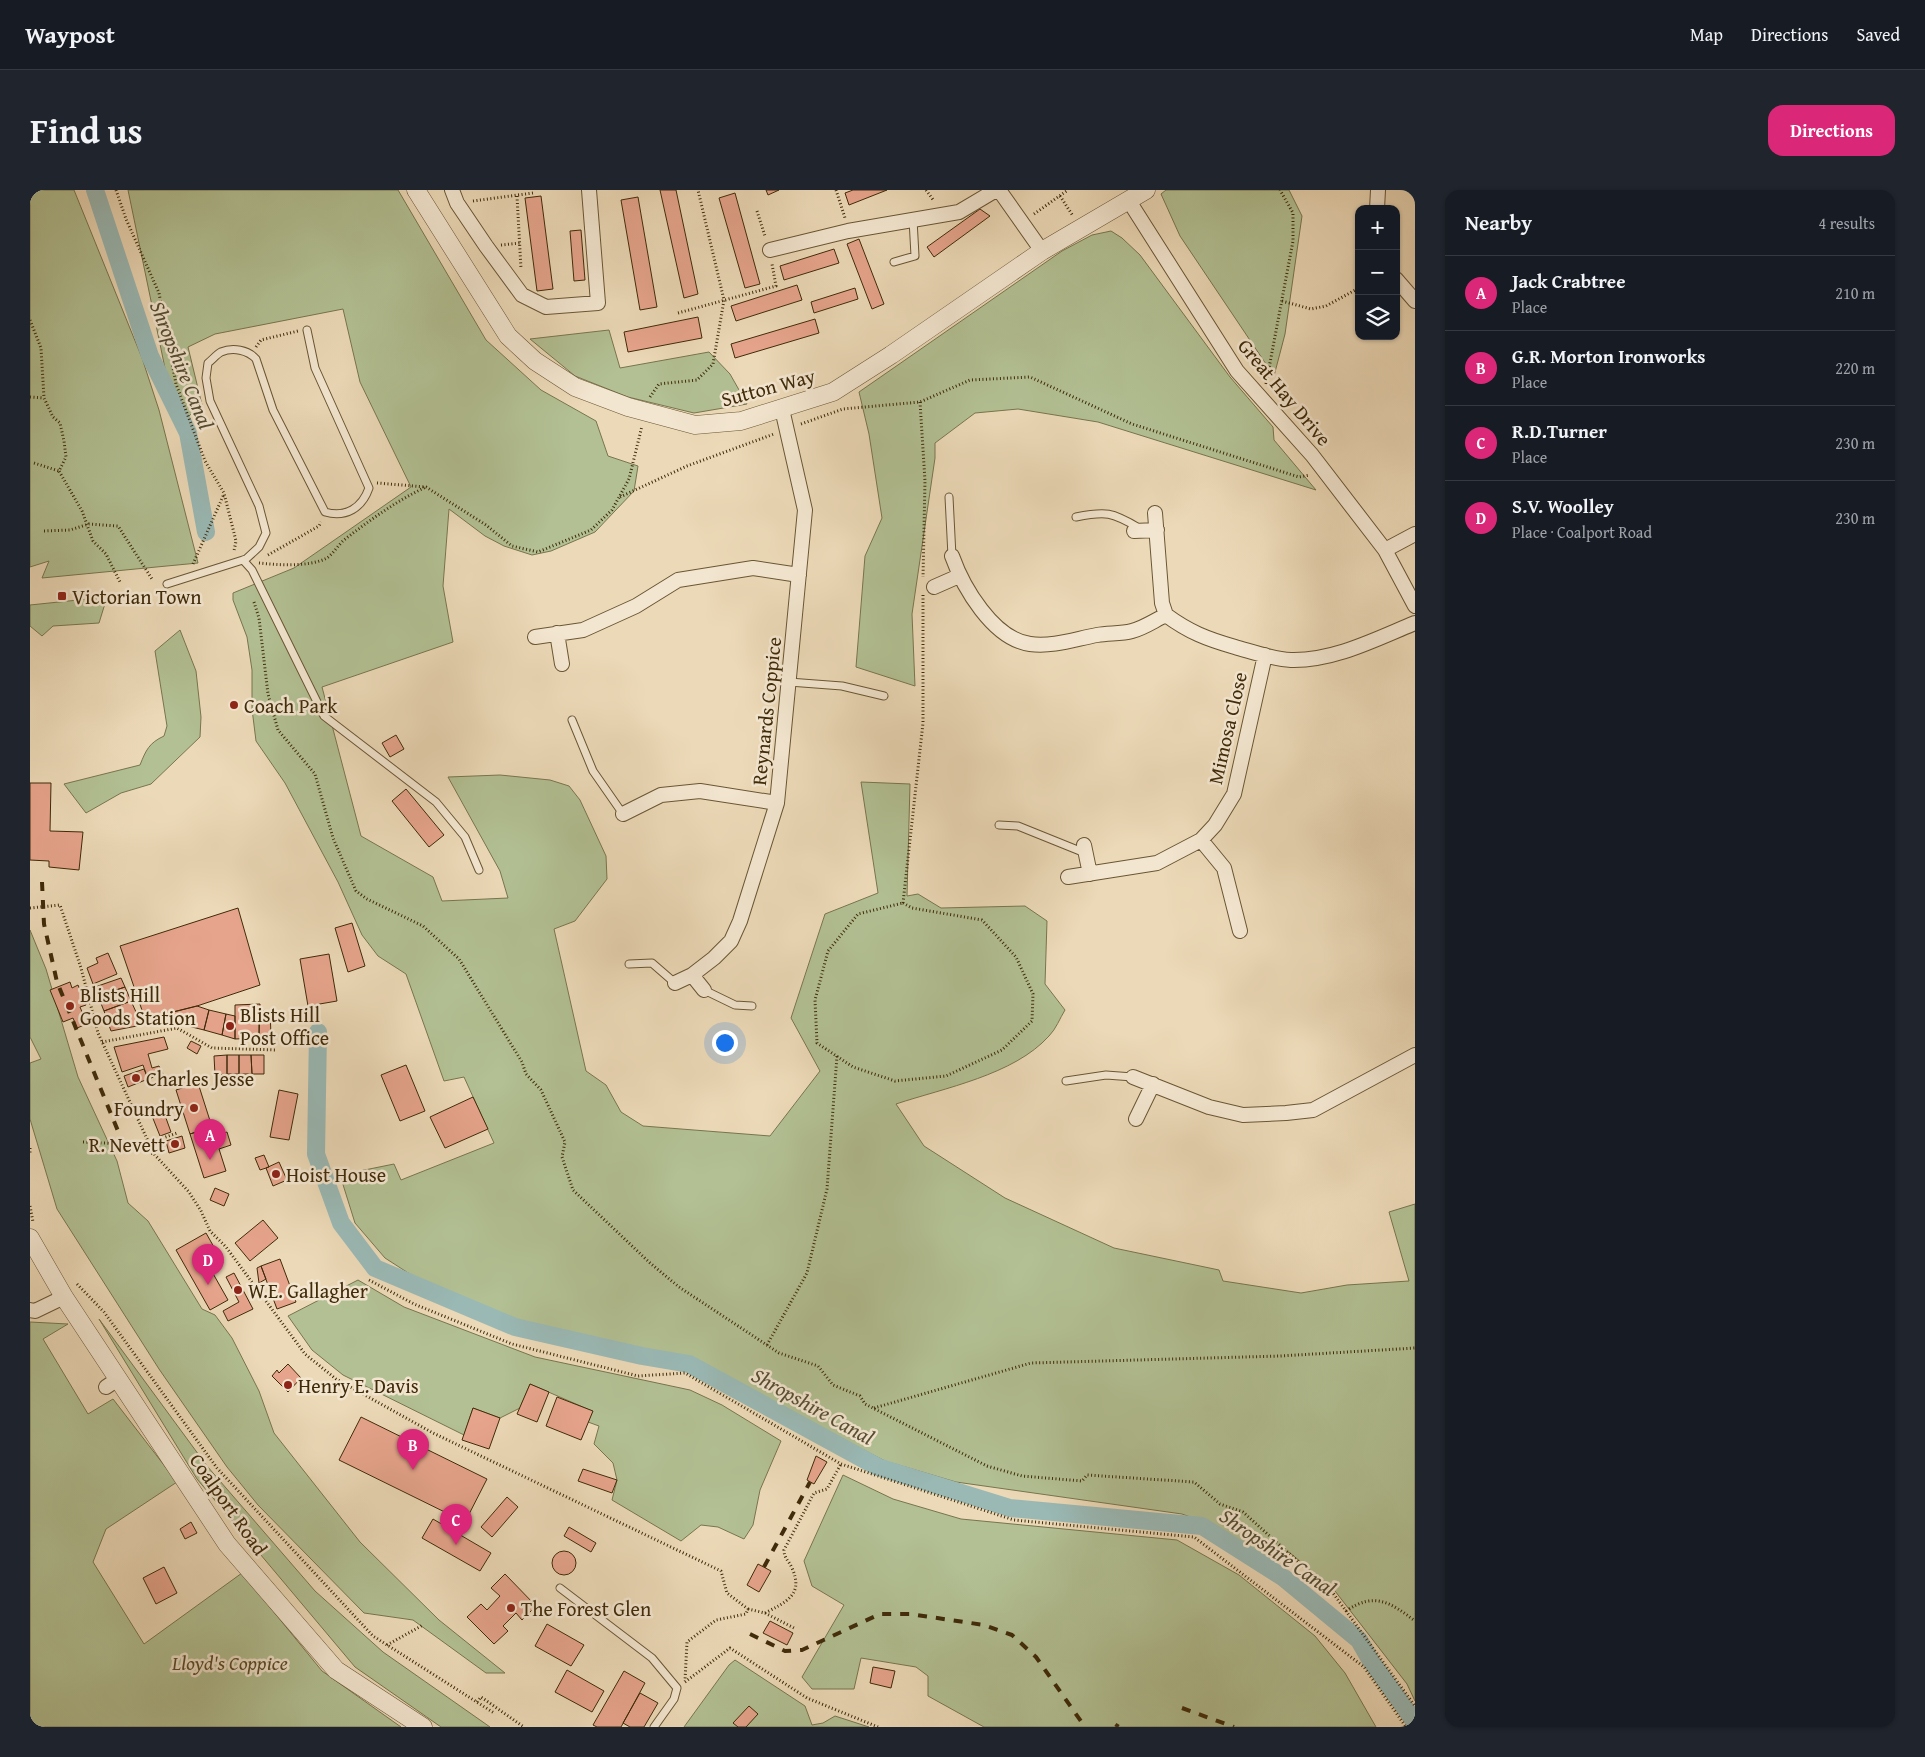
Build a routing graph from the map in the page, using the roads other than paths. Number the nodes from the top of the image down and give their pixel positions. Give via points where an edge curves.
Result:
1 (416, 190) edge
2 (589, 190) edge
3 (997, 190) edge
4 (1146, 190) edge
5 (1378, 190) edge
6 (455, 196) edge
7 (1129, 201) junction
8 (1377, 205) edge
9 (913, 220) junction
10 (770, 250) road end
11 (1042, 251) junction
12 (894, 262) dead end
13 (1400, 284) edge
14 (1415, 301) edge
15 (305, 330) road end
16 (782, 409) junction
17 (949, 497) dead end
18 (1155, 513) dead end
19 (1076, 517) dead end
20 (1145, 531) junction
21 (1415, 534) edge
22 (1385, 550) junction
23 (952, 556) joint
24 (243, 559) junction
25 (799, 575) junction
26 (958, 576) junction
27 (166, 584) dead end
28 (927, 586) road end
29 (1415, 606) edge
30 (1166, 615) junction
31 (1415, 623) edge
32 (557, 633) junction
33 (535, 637) dead end
34 (1265, 655) junction
35 (562, 664) dead end
36 (789, 682) junction
37 (884, 696) dead end
38 (572, 720) dead end
39 (777, 803) junction
40 (623, 814) joint
41 (998, 825) dead end
42 (1201, 840) junction
43 (1085, 849) joint
44 (480, 870) dead end
45 (1090, 874) junction
46 (1068, 877) dead end
47 (1240, 931) dead end
48 (629, 964) dead end
49 (692, 975) junction
50 (675, 983) joint
51 (704, 990) joint
52 (752, 1006) dead end
53 (1415, 1055) edge
54 (1133, 1076) joint
55 (1066, 1081) dead end
56 (1153, 1084) junction
57 (1136, 1119) dead end
58 (30, 1238) edge
59 (64, 1297) junction
60 (30, 1310) edge
61 (560, 1588) dead end
62 (423, 1727) edge
63 (654, 1727) edge

1 - 16 street, Sutton Way via 508,336 535,361 575,387 628,407 695,425 741,421
2 - 6 street via 598,304 546,308 522,294
3 - 9 street via 959,212
3 - 11 street
4 - 7 street, Sutton Way
5 - 8 street
7 - 11 street, Sutton Way
7 - 22 street, Great Hay Drive via 1237,371 1326,472
9 - 10 street via 848,231
9 - 12 lane via 915,256
11 - 16 street, Sutton Way via 833,392
13 - 14 street
15 - 24 lane via 315,368 369,488 364,500 352,510 337,515 324,512 273,410 256,359 243,350 221,352 208,363 206,378 210,401 259,506 266,533 259,547
16 - 25 street, Reynards Coppice via 806,510
17 - 23 lane
18 - 20 street
19 - 20 lane via 1102,512 1120,517
20 - 30 street
21 - 22 street
22 - 29 street, Great Hay Drive
23 - 26 street
24 - 27 lane
24 - 44 lane via 252,570 324,716 436,802 465,837
25 - 32 street via 753,568 678,580 636,606 583,630
25 - 36 street, Reynards Coppice
26 - 28 street
26 - 30 street via 997,627 1028,644 1074,642 1096,635 1132,631
30 - 34 street via 1186,630
31 - 34 street via 1342,652 1314,659 1290,660
32 - 33 street
32 - 35 street
34 - 42 street, Mimosa Close via 1234,794 1215,825
36 - 37 lane via 842,686
36 - 39 street, Reynards Coppice
38 - 40 lane via 593,771
39 - 40 street via 700,791 661,795
39 - 49 street, Reynards Coppice via 731,941
41 - 43 lane via 1018,826
42 - 45 street, Mimosa Close via 1157,862
42 - 47 street via 1224,868
43 - 45 street
45 - 46 street, Mimosa Close
48 - 50 lane via 652,963
49 - 50 street, Reynards Coppice
49 - 51 street
51 - 52 lane via 735,1005
53 - 56 street via 1313,1110 1243,1115 1209,1106
54 - 55 lane via 1106,1075
54 - 56 street
56 - 57 street
58 - 59 street, Coalport Road
59 - 60 street via 35,1311
59 - 62 street, Coalport Road via 112,1383 227,1544 336,1670
61 - 63 lane via 652,1658 677,1688 674,1699

